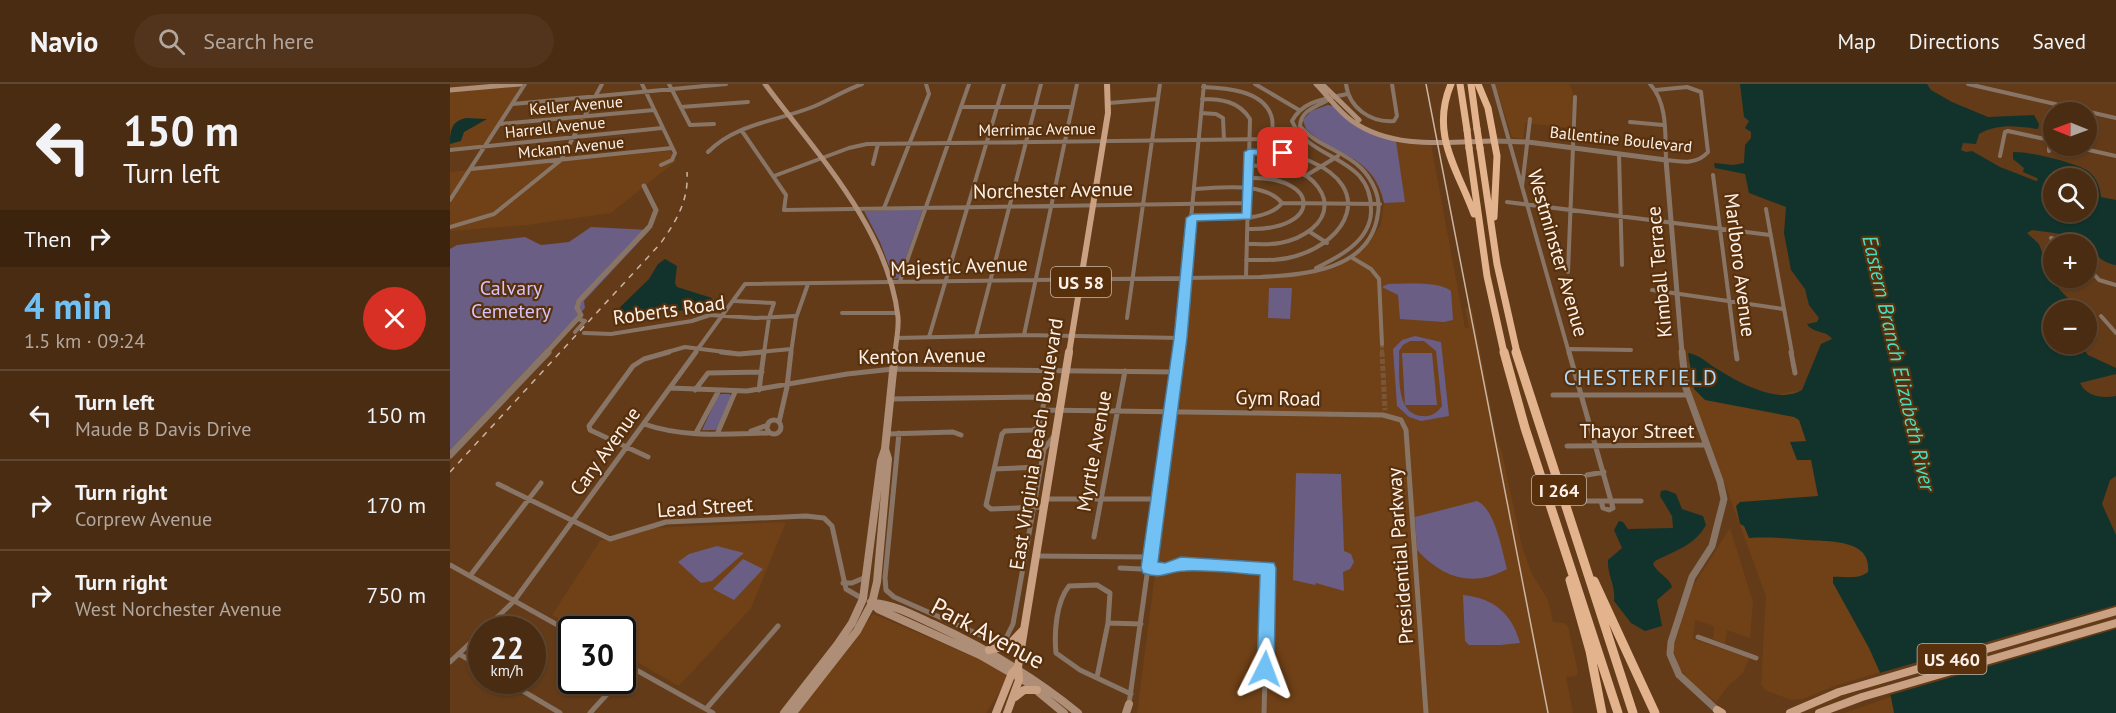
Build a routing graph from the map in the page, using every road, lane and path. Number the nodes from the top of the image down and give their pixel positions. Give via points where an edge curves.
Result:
1 (520, 84) edge
2 (525, 84) edge
3 (602, 84) edge
4 (642, 84) edge
5 (669, 84) edge
6 (726, 84) edge
7 (765, 84) edge
8 (862, 84) edge
9 (926, 84) edge
10 (969, 84) edge
11 (1004, 84) edge
12 (1041, 84) edge
13 (1077, 84) edge
14 (1107, 84) edge
15 (1160, 84) edge
16 (1256, 84) edge
17 (1316, 84) edge
18 (1323, 84) edge
19 (1346, 84) edge
20 (1392, 84) edge
21 (1451, 84) edge
22 (1460, 84) edge
23 (1471, 84) edge
24 (1478, 84) edge
25 (1493, 84) edge
26 (1650, 84) edge
27 (1968, 84) edge
28 (1204, 86) edge
29 (672, 89) junction
30 (450, 90) edge
31 (1656, 90) junction
32 (645, 91) junction
33 (1347, 94) junction
34 (596, 96) junction
35 (1333, 98) junction
36 (1575, 98) dead end
37 (1158, 99) junction
38 (1202, 99) junction
39 (748, 102) dead end
40 (1109, 103) junction
41 (513, 104) junction
42 (998, 106) junction
43 (1035, 106) junction
44 (681, 107) junction
45 (961, 107) junction
46 (1072, 107) junction
47 (654, 110) junction
48 (1299, 110) junction
49 (1305, 112) junction
50 (1201, 113) junction
51 (789, 115) junction
52 (585, 116) junction
53 (2116, 118) edge
54 (1530, 119) dead end
55 (1630, 122) dead end
56 (500, 124) junction
57 (714, 124) dead end
58 (1663, 125) junction
59 (662, 128) junction
60 (1467, 130) joint
61 (742, 131) junction
62 (1304, 132) junction
63 (1298, 134) junction
64 (574, 138) junction
65 (1272, 139) junction
66 (1446, 139) junction
67 (1494, 139) junction
68 (2043, 139) edge
69 (1104, 140) junction
70 (1152, 140) junction
71 (1198, 140) junction
72 (1224, 140) junction
73 (1250, 140) junction
74 (1509, 140) junction
75 (1026, 141) junction
76 (1065, 141) junction
77 (987, 142) junction
78 (1528, 142) junction
79 (910, 143) junction
80 (949, 143) junction
81 (878, 144) junction
82 (486, 146) junction
83 (672, 148) junction
84 (1469, 148) joint
85 (1573, 148) junction
86 (450, 150) edge
87 (708, 152) dead end
88 (1249, 152) junction
89 (2097, 152) edge
90 (1342, 154) junction
91 (1619, 154) junction
92 (2000, 156) dead end
93 (2116, 156) edge
94 (1337, 157) junction
95 (821, 159) junction
96 (561, 160) junction
97 (1666, 160) junction
98 (873, 164) dead end
99 (661, 165) dead end
100 (1249, 165) junction
101 (1322, 166) junction
102 (471, 169) junction
103 (1307, 175) junction
104 (1713, 175) dead end
105 (774, 176) junction
106 (1249, 178) junction
107 (644, 186) dead end
108 (1522, 187) junction
109 (1194, 189) junction
110 (1249, 190) junction
111 (450, 200) edge
112 (1350, 202) junction
113 (1372, 202) junction
114 (1507, 202) dead end
115 (1527, 202) junction
116 (1144, 203) junction
117 (1193, 203) junction
118 (1248, 203) junction
119 (1282, 203) junction
120 (1305, 203) junction
121 (1327, 203) junction
122 (1051, 204) junction
123 (1094, 204) junction
124 (1380, 204) junction
125 (1010, 205) junction
126 (926, 206) junction
127 (968, 206) junction
128 (884, 208) junction
129 (858, 209) junction
130 (1571, 209) junction
131 (1766, 209) dead end
132 (1621, 215) junction
133 (1248, 216) junction
134 (1192, 218) junction
135 (1671, 222) junction
136 (450, 227) edge
137 (1248, 229) junction
138 (1720, 229) junction
139 (1310, 232) junction
140 (1481, 234) junction
141 (1492, 235) junction
142 (1770, 235) junction
143 (1327, 243) junction
144 (1247, 244) junction
145 (1344, 253) junction
146 (1351, 257) junction
147 (1246, 260) junction
148 (1622, 265) dead end
149 (1309, 271) junction
150 (1568, 273) dead end
151 (1133, 277) junction
152 (1186, 277) junction
153 (1246, 277) junction
154 (2097, 277) edge
155 (1081, 278) junction
156 (1036, 279) junction
157 (946, 280) junction
158 (991, 280) junction
159 (900, 281) junction
160 (891, 283) junction
161 (745, 284) joint
162 (808, 284) junction
163 (2116, 285) edge
164 (1652, 290) dead end
165 (1676, 294) junction
166 (734, 301) junction
167 (1730, 301) junction
168 (1783, 309) junction
169 (842, 313) dead end
170 (898, 313) junction
171 (724, 315) junction
172 (795, 315) junction
173 (2101, 316) dead end
174 (769, 318) junction
175 (1127, 318) dead end
176 (578, 319) junction
177 (575, 332) dead end
178 (584, 333) dead end
179 (2116, 333) edge
180 (1024, 335) junction
181 (1072, 335) junction
182 (976, 336) junction
183 (929, 337) junction
184 (896, 338) junction
185 (1180, 338) junction
186 (1382, 344) tunnel mouth
187 (697, 349) junction
188 (791, 349) junction
189 (1570, 350) junction
190 (1631, 350) dead end
191 (765, 352) junction
192 (1737, 360) dead end
193 (893, 369) junction
194 (1066, 369) junction
195 (1125, 371) junction
196 (762, 372) junction
197 (1176, 372) junction
198 (1795, 373) dead end
199 (787, 385) junction
200 (670, 388) junction
201 (695, 390) junction
202 (759, 390) junction
203 (718, 392) junction
204 (735, 392) junction
205 (1553, 395) dead end
206 (1583, 395) junction
207 (1688, 395) junction
208 (889, 399) junction
209 (1059, 409) junction
210 (1043, 410) junction
211 (1117, 410) junction
212 (1171, 411) junction
213 (1386, 413) joint
214 (779, 422) junction
215 (644, 424) junction
216 (768, 425) junction
217 (718, 432) junction
218 (750, 432) junction
219 (1003, 432) junction
220 (696, 433) junction
221 (768, 433) junction
222 (899, 433) junction
223 (995, 433) dead end
224 (886, 434) junction
225 (961, 435) dead end
226 (1055, 435) junction
227 (1706, 445) junction
228 (1568, 446) dead end
229 (1597, 446) junction
230 (627, 447) junction
231 (885, 449) junction
232 (450, 455) edge
233 (648, 457) dead end
234 (1040, 467) junction
235 (994, 469) junction
236 (1604, 472) junction
237 (1587, 475) dead end
238 (541, 483) dead end
239 (498, 484) dead end
240 (1101, 499) junction
241 (528, 500) junction
242 (1158, 500) junction
243 (1582, 501) dead end
244 (1612, 501) junction
245 (1641, 501) dead end
246 (1045, 503) junction
247 (1032, 507) junction
248 (573, 523) junction
249 (1560, 536) junction
250 (1094, 537) dead end
251 (1579, 548) junction
252 (1036, 556) junction
253 (1150, 557) junction
254 (450, 565) edge
255 (1120, 568) dead end
256 (1149, 568) junction
257 (470, 576) junction
258 (868, 576) junction
259 (843, 583) junction
260 (514, 601) junction
261 (868, 601) junction
262 (2116, 611) edge
263 (498, 616) edge
264 (2116, 622) edge
265 (1108, 623) junction
266 (1141, 624) junction
267 (558, 625) edge
268 (778, 626) dead end
269 (1024, 629) junction
270 (1698, 637) dead end
271 (468, 645) edge
272 (990, 645) junction
273 (459, 654) junction
274 (1756, 658) dead end
275 (468, 659) edge
276 (450, 662) edge
277 (636, 669) edge
278 (1016, 673) junction
279 (1097, 677) junction
280 (1036, 690) junction
281 (528, 694) edge
282 (607, 694) edge
283 (1131, 694) junction
284 (1009, 708) edge
285 (706, 709) junction
286 (1128, 710) edge
287 (1720, 712) edge
288 (560, 713) edge
289 (590, 713) edge
290 (713, 713) edge
291 (784, 713) edge
292 (793, 713) edge
293 (996, 713) edge
294 (1064, 713) edge
295 (1078, 713) edge
296 (1264, 713) edge
297 (1426, 713) edge
298 (1602, 713) edge
299 (1618, 713) edge
300 (1633, 713) edge
301 (1655, 713) edge
302 (1790, 713) edge
303 (1819, 713) edge

1 - 30 main road
2 - 41 street
3 - 34 street
4 - 32 street
5 - 29 street
6 - 29 street
7 - 51 main road
8 - 51 street
9 - 79 street via 929,94
10 - 45 street
11 - 42 street
12 - 43 street
13 - 46 street
14 - 40 main road, East Virginia Beach Boulevard / US 58
15 - 37 street
16 - 48 street
17 - 35 main road, Ballentine Boulevard
18 - 35 main road, Ballentine Boulevard
19 - 33 street
20 - 33 street via 1397,117 1392,122 1362,112
21 - 66 highway via 1442,111
22 - 60 highway, I 264
23 - 141 highway, I 264, bridge
24 - 67 highway
25 - 74 street, Westminster Avenue
26 - 31 street
27 - 53 street
28 - 38 street
28 - 65 street via 1230,89 1258,100 1270,114
29 - 32 street
29 - 44 street
31 - 58 street, Kimball Terrace
31 - 97 street, Ballentine Boulevard via 1687,87 1703,96 1706,156 1693,162
32 - 34 street
32 - 47 street
33 - 35 street
34 - 41 street
34 - 52 street
35 - 48 street
35 - 49 street
35 - 66 main road, Ballentine Boulevard via 1353,122 1378,134 1406,140
36 - 85 street
37 - 40 street
37 - 70 street
38 - 50 street
38 - 73 street via 1227,101 1243,110 1250,119
39 - 44 street
40 - 69 main road, East Virginia Beach Boulevard / US 58
41 - 56 street
42 - 43 street
42 - 45 street
42 - 77 street
43 - 46 street
43 - 75 street
44 - 57 street via 690,126
45 - 80 street
46 - 76 street
47 - 52 street, Keller Avenue
47 - 59 street
48 - 49 street
48 - 63 street via 1292,121
49 - 62 street via 1300,121
50 - 71 street
50 - 72 street via 1223,118
51 - 61 street
51 - 95 main road
52 - 56 street, Keller Avenue
52 - 64 street
54 - 78 street
55 - 58 street
56 - 82 street
58 - 97 street, Kimball Terrace
59 - 64 street, Harrell Avenue
59 - 83 street
60 - 84 highway, I 264, bridge
61 - 87 street via 718,141
61 - 105 street
62 - 63 street, Merrimac Avenue
62 - 90 street
63 - 65 street, Merrimac Avenue
63 - 94 street
64 - 82 street, Harrell Avenue
64 - 96 street
65 - 73 street, Merrimac Avenue
66 - 67 main road, Ballentine Boulevard
66 - 140 highway
67 - 74 street, Ballentine Boulevard
67 - 141 highway via 1497,174
68 - 92 street via 2008,131
69 - 70 street, Merrimac Avenue
69 - 76 street, Merrimac Avenue
69 - 123 main road, East Virginia Beach Boulevard / US 58
70 - 71 street, Merrimac Avenue
70 - 116 street
71 - 72 street, Merrimac Avenue
71 - 109 street
72 - 73 street, Merrimac Avenue
73 - 88 street
74 - 78 street, Ballentine Boulevard
74 - 108 street, Westminster Avenue
75 - 76 street, Merrimac Avenue
75 - 77 street, Merrimac Avenue
75 - 125 street
76 - 122 street
77 - 80 street, Merrimac Avenue
77 - 127 street
78 - 85 street, Ballentine Boulevard
78 - 108 street
79 - 80 street, Merrimac Avenue
79 - 81 street, Merrimac Avenue
79 - 128 street
80 - 126 street
81 - 95 street, Merrimac Avenue via 855,146
81 - 98 street
82 - 86 street, Harrell Avenue
82 - 102 street
83 - 96 street, Mckann Avenue
83 - 99 street via 674,157
84 - 140 highway, I 264
85 - 91 street, Ballentine Boulevard
85 - 130 street
88 - 100 street
88 - 101 street via 1291,154
89 - 93 street
90 - 94 street
90 - 124 street via 1370,178
91 - 97 street, Ballentine Boulevard
91 - 132 street
94 - 101 street
94 - 113 street via 1359,176
95 - 105 street, Merrimac Avenue
95 - 129 main road
96 - 102 street, Mckann Avenue
96 - 136 street via 494,214
97 - 135 street, Kimball Terrace
100 - 103 street via 1282,166
100 - 106 street
101 - 103 street
101 - 112 street via 1342,184
102 - 111 street
103 - 121 street via 1323,190
104 - 138 street, Marlboro Avenue
105 - 129 street, Norchester Avenue via 786,195 784,210
106 - 110 street
106 - 120 street via 1287,182 1299,190
107 - 176 street via 655,206 653,222 579,301
108 - 115 street, Westminster Avenue
109 - 110 street
109 - 117 street
110 - 118 street
110 - 119 street via 1272,193
112 - 113 street
112 - 121 street
112 - 143 street via 1345,223
113 - 124 street
113 - 145 street via 1365,231
114 - 115 street
115 - 130 street
115 - 189 street, Westminster Avenue
116 - 117 street, Norchester Avenue
116 - 123 street, Norchester Avenue
116 - 151 street
117 - 118 street, Norchester Avenue
117 - 134 street
118 - 133 street
119 - 120 street
119 - 133 street via 1271,214
120 - 121 street
120 - 137 street via 1301,214 1289,224 1273,229
121 - 139 street via 1323,220
122 - 123 street, Norchester Avenue
122 - 125 street, Norchester Avenue
122 - 156 street
123 - 155 main road, East Virginia Beach Boulevard / US 58
124 - 146 street via 1372,234
125 - 127 street, Norchester Avenue
125 - 158 street
126 - 127 street, Norchester Avenue
126 - 128 street, Norchester Avenue
126 - 159 street
127 - 157 street
128 - 129 street, Norchester Avenue
129 - 160 main road
130 - 132 street
130 - 150 street
131 - 142 street
132 - 135 street
132 - 148 street
133 - 134 street
133 - 137 street
134 - 152 street
135 - 138 street
135 - 165 street, Kimball Terrace
137 - 144 street
138 - 142 street
138 - 167 street, Marlboro Avenue
139 - 143 street
139 - 144 street via 1285,242
140 - 249 highway, I 264 via 1505,358
141 - 251 highway, I 264 via 1520,366
142 - 168 street
143 - 147 street via 1290,258
144 - 147 street
145 - 146 street
145 - 149 street
146 - 149 street
146 - 186 street via 1379,279
147 - 153 street
149 - 153 street, Majestic Avenue
151 - 152 street, Majestic Avenue
151 - 155 street, Majestic Avenue
151 - 175 street
152 - 153 street, Majestic Avenue
152 - 185 street
154 - 163 street
155 - 156 street, Majestic Avenue
155 - 181 main road, East Virginia Beach Boulevard / US 58
156 - 158 street, Majestic Avenue
156 - 180 street
157 - 158 street, Majestic Avenue
157 - 159 street, Majestic Avenue
157 - 183 street
158 - 182 street
159 - 160 street, Majestic Avenue
160 - 162 street, Majestic Avenue
160 - 170 main road
161 - 162 street, Majestic Avenue
161 - 166 street, Cary Avenue
162 - 172 street
164 - 165 street
165 - 167 street
165 - 207 street, Kimball Terrace
166 - 171 street, Cary Avenue
166 - 174 street via 773,301
167 - 168 street
167 - 192 street, Marlboro Avenue
168 - 198 street
169 - 170 street
170 - 184 main road
171 - 174 street, Roberts Road
171 - 178 street, Roberts Road via 611,334
171 - 187 street, Cary Avenue
172 - 174 street, Roberts Road
172 - 188 street
173 - 179 street
174 - 191 street
176 - 177 street, Roberts Road via 585,321
176 - 232 street
180 - 181 street
180 - 182 street
181 - 185 street
181 - 194 main road, East Virginia Beach Boulevard / US 58
182 - 183 street
183 - 184 street
184 - 193 main road
185 - 197 street
187 - 191 street via 739,354
187 - 200 street, Cary Avenue
187 - 230 street via 677,349 644,358 633,366 591,421 590,430
188 - 191 street
188 - 199 street
189 - 190 street
189 - 206 street, Westminster Avenue
191 - 196 street
193 - 194 street, Kenton Avenue
193 - 199 street, Kenton Avenue
193 - 208 main road
194 - 195 street, Kenton Avenue
194 - 209 main road, East Virginia Beach Boulevard / US 58
195 - 197 street, Kenton Avenue
195 - 211 street, Myrtle Avenue
196 - 201 street via 708,373
196 - 202 street
197 - 212 street
199 - 202 street, Kenton Avenue
199 - 214 street
200 - 201 street, Kenton Avenue
200 - 215 street, Cary Avenue
201 - 203 street, Kenton Avenue
202 - 204 street, Kenton Avenue
203 - 204 street, Kenton Avenue
203 - 220 street
204 - 217 street
205 - 206 street
206 - 207 street
206 - 229 street, Westminster Avenue
207 - 227 street, Kimball Terrace
208 - 210 street via 1038,398 1044,402
208 - 224 main road
209 - 210 street, Gym Road
209 - 211 street, Gym Road
209 - 226 main road, East Virginia Beach Boulevard / US 58
210 - 219 street via 1037,428
211 - 212 street, Gym Road
211 - 240 street, Myrtle Avenue
212 - 213 street, Gym Road
212 - 242 street
213 - 297 street, Presidential Parkway via 1401,420 1406,430
214 - 216 street
214 - 221 street via 780,429
215 - 220 street
215 - 230 street, Cary Avenue
216 - 218 street
216 - 221 street
217 - 218 street
217 - 220 street
218 - 221 street
219 - 223 street
219 - 235 street
222 - 224 street
222 - 225 street
222 - 272 street via 886,590
224 - 231 main road
226 - 234 street via 1044,449
226 - 246 main road, East Virginia Beach Boulevard / US 58
227 - 229 street, Thayor Street
227 - 287 street, Kimball Terrace via 1723,490 1724,506 1712,546 1692,577 1670,654 1679,675
228 - 229 street, Thayor Street
229 - 236 street, Westminster Avenue
230 - 233 street
230 - 248 street, Cary Avenue
231 - 258 main road
231 - 261 main road via 888,459 878,582
234 - 235 street
234 - 247 street
235 - 247 street via 988,508
236 - 237 street
236 - 244 street, Westminster Avenue
238 - 241 street
239 - 241 street, Lead Street
240 - 242 street
240 - 246 street
240 - 250 street, Myrtle Avenue
241 - 248 street, Lead Street
241 - 257 street
242 - 253 street
243 - 244 street via 1601,501 1601,506 1609,510 1613,508
244 - 245 street
246 - 247 street
246 - 252 main road, East Virginia Beach Boulevard / US 58
247 - 272 street via 1013,624 1006,638
248 - 259 street, Lead Street via 610,539 666,522 824,518 832,526
248 - 260 street, Cary Avenue
249 - 298 highway
249 - 299 highway, I 264
251 - 300 highway, I 264
251 - 301 highway
252 - 253 street
252 - 269 main road, East Virginia Beach Boulevard / US 58
253 - 256 street
254 - 257 street
255 - 256 street
256 - 266 street
256 - 296 street via 1166,570 1181,564 1268,568
257 - 260 street
258 - 259 street via 858,582
258 - 261 main road
259 - 261 street via 849,593
260 - 263 street, Cary Avenue
260 - 267 street
261 - 272 main road, Park Avenue via 892,605
261 - 278 main road, Park Avenue
261 - 291 main road
261 - 292 main road via 857,631
262 - 302 main road, US 460 via 1839,692
264 - 303 main road, US 460
265 - 266 street
265 - 279 street
265 - 279 street via 1111,598 1106,587 1072,585 1063,591 1056,653
266 - 283 street
268 - 285 street
269 - 272 main road via 1009,645
269 - 278 main road, East Virginia Beach Boulevard / US 58
270 - 274 street
271 - 273 street, Cary Avenue
272 - 278 main road, Park Avenue
273 - 275 street
273 - 276 street, Cary Avenue
277 - 285 street
278 - 280 main road, Park Avenue
278 - 284 main road, East Virginia Beach Boulevard / US 58
278 - 293 main road, East Virginia Beach Boulevard / US 58
278 - 295 main road, Park Avenue via 1037,679
279 - 283 street
280 - 284 main road via 1022,691
280 - 294 main road, Park Avenue
281 - 288 street
282 - 289 street
283 - 286 street
285 - 290 street

